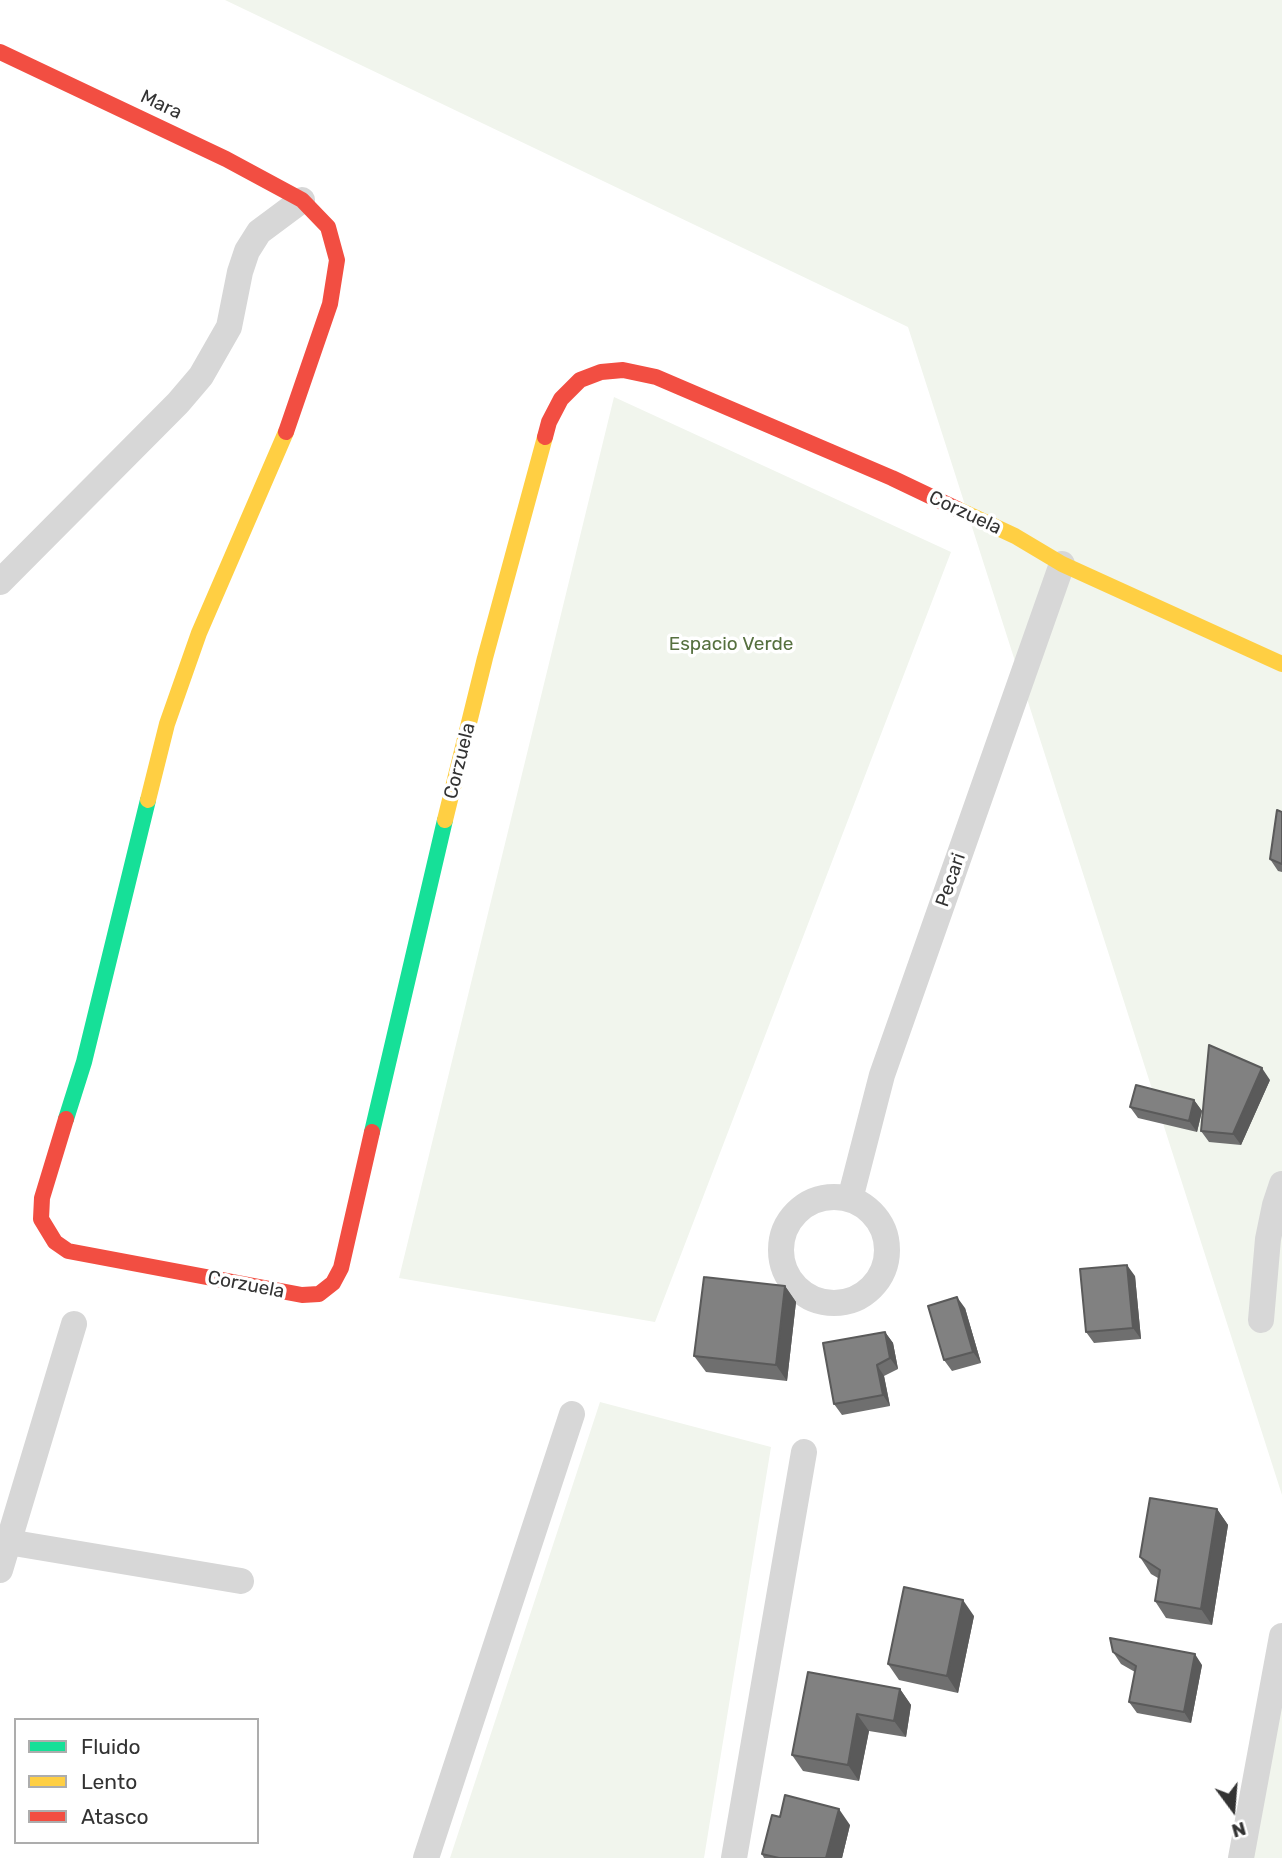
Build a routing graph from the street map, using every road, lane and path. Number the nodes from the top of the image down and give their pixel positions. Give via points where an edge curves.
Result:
1 (0, 52) edge
2 (302, 200) junction
3 (1062, 564) junction
4 (0, 582) edge
5 (1282, 664) edge
6 (1282, 1184) edge
7 (850, 1199) junction
8 (1261, 1320) dead end
9 (74, 1324) dead end
10 (572, 1414) dead end
11 (804, 1452) dead end
12 (8, 1542) junction
13 (0, 1570) edge
14 (241, 1581) dead end
15 (1282, 1636) edge
16 (426, 1858) edge
17 (734, 1858) edge
18 (1241, 1858) edge

1 - 2 street, Mara
2 - 3 street, Corzuela via 328,227 334,244 337,260 332,293 294,412 200,633 167,724 84,1062 42,1198 41,1219 55,1242 68,1251 302,1295 319,1294 333,1283 341,1268 485,658 549,422 561,398 580,380 624,370 656,377 892,478 1015,536
2 - 4 street via 259,233 247,251 229,327 201,376
3 - 5 street, Corzuela
3 - 7 street, Pecari via 882,1075
6 - 8 street via 1268,1239
7 - 7 street via 814,1200 799,1210 784,1232 781,1259 787,1276 798,1290 814,1299 831,1303 864,1294 884,1267 885,1234 877,1219
9 - 12 street
10 - 16 street
11 - 17 street
12 - 13 street
12 - 14 street
15 - 18 street

